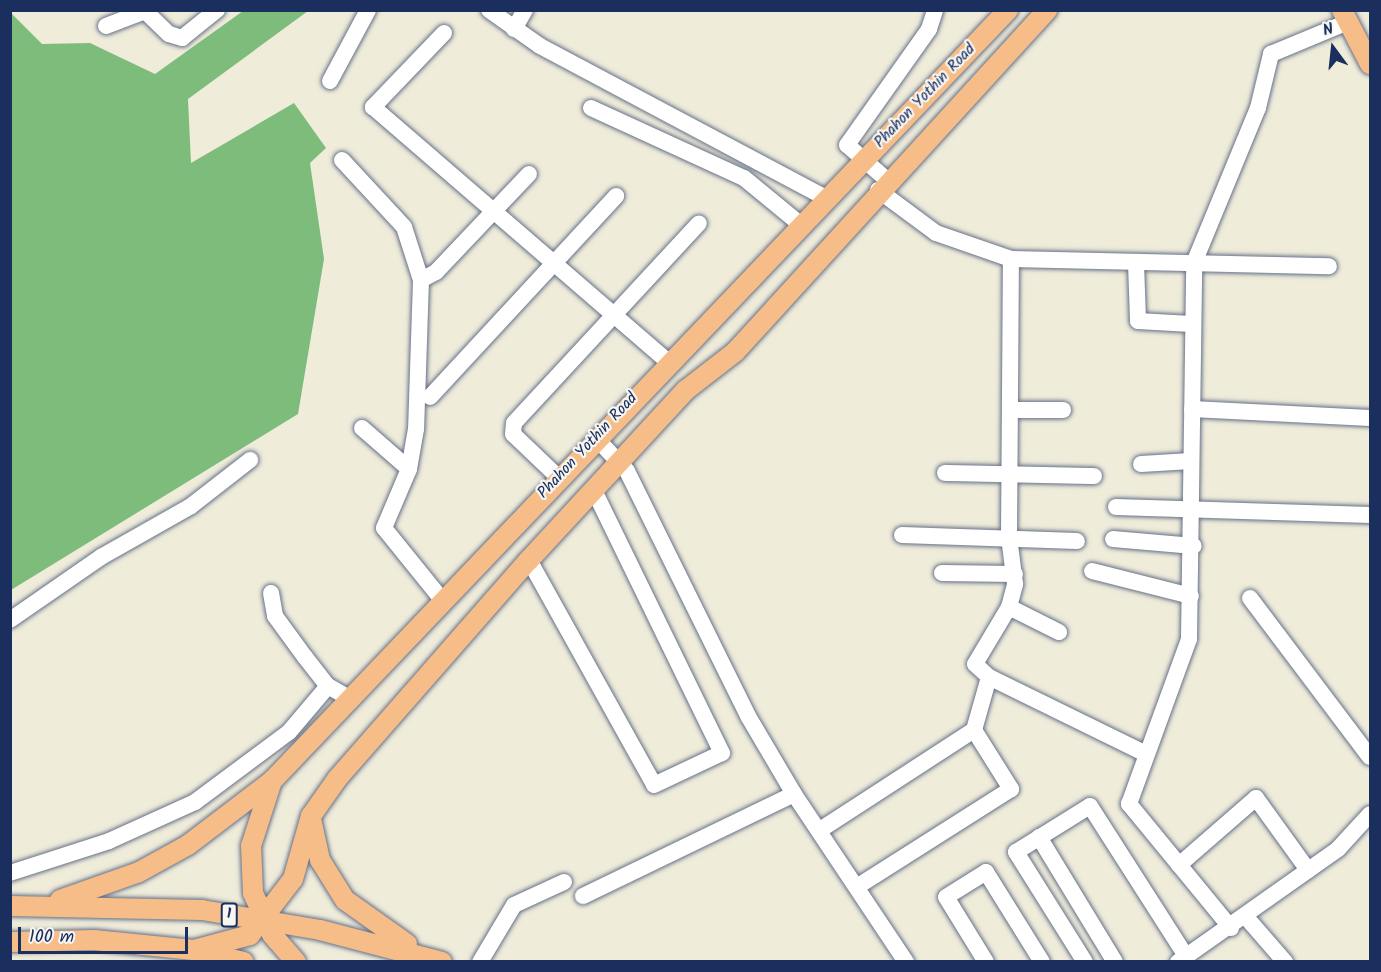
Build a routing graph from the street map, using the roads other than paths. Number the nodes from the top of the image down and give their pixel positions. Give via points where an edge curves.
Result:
1 (216, 10) edge
2 (368, 10) edge
3 (489, 10) edge
4 (525, 10) edge
5 (936, 10) edge
6 (1008, 10) edge
7 (1047, 10) edge
8 (1345, 16) edge
9 (106, 26) dead end
10 (514, 29) junction
11 (444, 33) dead end
12 (1371, 64) edge
13 (330, 81) dead end
14 (591, 108) dead end
15 (342, 160) dead end
16 (864, 160) junction
17 (529, 174) dead end
18 (882, 185) junction
19 (616, 196) dead end
20 (826, 198) junction
21 (494, 214) junction
22 (699, 223) dead end
23 (800, 225) junction
24 (1011, 259) junction
25 (1136, 263) junction
26 (1194, 263) junction
27 (551, 264) junction
28 (1329, 266) dead end
29 (421, 280) junction
30 (616, 314) junction
31 (1191, 324) junction
32 (668, 362) junction
33 (430, 397) dead end
34 (1192, 409) junction
35 (1010, 410) junction
36 (1064, 410) dead end
37 (1371, 418) edge
38 (362, 428) dead end
39 (596, 438) junction
40 (250, 460) dead end
41 (621, 461) junction
42 (1191, 461) junction
43 (1142, 464) dead end
44 (409, 469) junction
45 (945, 473) dead end
46 (1009, 476) junction
47 (558, 477) junction
48 (1094, 477) dead end
49 (594, 490) junction
50 (1194, 506) junction
51 (1116, 507) dead end
52 (1371, 515) edge
53 (902, 535) dead end
54 (1009, 537) junction
55 (1113, 539) dead end
56 (1077, 541) dead end
57 (1194, 546) junction
58 (529, 560) junction
59 (1092, 571) dead end
60 (942, 573) dead end
61 (1015, 574) junction
62 (271, 593) dead end
63 (1191, 596) junction
64 (1250, 598) dead end
65 (442, 600) junction
66 (1009, 607) junction
67 (10, 620) edge
68 (1059, 632) dead end
69 (989, 677) junction
70 (328, 686) junction
71 (350, 698) junction
72 (974, 730) junction
73 (1146, 754) junction
74 (1371, 758) edge
75 (272, 781) junction
76 (794, 794) junction
77 (1371, 814) edge
78 (311, 816) junction
79 (820, 830) junction
80 (1039, 837) junction
81 (1179, 865) junction
82 (1308, 870) junction
83 (10, 873) edge
84 (564, 882) dead end
85 (858, 886) junction
86 (583, 896) dead end
87 (45, 905) junction
88 (10, 906) edge
89 (1246, 917) junction
90 (264, 921) junction
91 (1231, 928) junction
92 (10, 942) edge
93 (194, 950) junction
94 (434, 958) edge
95 (1182, 959) edge
96 (244, 962) edge
97 (296, 962) edge
98 (480, 962) edge
99 (906, 962) edge
100 (986, 962) edge
101 (1042, 962) edge
102 (1085, 962) edge
103 (1115, 962) edge
104 (1286, 962) edge

1 - 9 street via 182,38 169,34 145,11
2 - 13 street
3 - 10 street
4 - 10 street
5 - 16 street via 929,29 847,145
6 - 16 main road, Phahon Yothin Road
7 - 18 main road, Phahon Yothin Road
8 - 12 main road
8 - 26 street via 1271,54 1258,108
10 - 20 street
11 - 21 street via 373,106
14 - 23 street via 744,178
15 - 29 street via 404,227
16 - 18 street
16 - 20 main road, Phahon Yothin Road
17 - 21 street
18 - 24 street via 936,233
18 - 41 main road, Phahon Yothin Road via 735,351 686,390
19 - 27 street
20 - 23 main road, Phahon Yothin Road
21 - 27 street
21 - 29 street via 436,272
22 - 30 street
23 - 32 main road, Phahon Yothin Road
24 - 25 street
24 - 35 street
25 - 26 street
25 - 31 street via 1138,321
26 - 28 street
26 - 31 street
27 - 30 street
27 - 33 street
29 - 44 street via 421,389
30 - 32 street
30 - 47 street via 511,429
31 - 34 street
32 - 39 main road, Phahon Yothin Road
34 - 37 street
34 - 42 street
35 - 36 street
35 - 46 street
38 - 44 street
39 - 41 street
39 - 47 main road, Phahon Yothin Road
40 - 67 street via 191,506 101,557
41 - 49 main road, Phahon Yothin Road
41 - 76 street via 748,716
42 - 43 street
42 - 50 street
44 - 65 street via 384,528
45 - 46 street
46 - 48 street
46 - 54 street
47 - 65 main road, Phahon Yothin Road
49 - 58 main road, Phahon Yothin Road
49 - 58 street via 722,753 654,785
50 - 51 street
50 - 52 street
50 - 57 street
53 - 54 street
54 - 56 street
54 - 61 street
55 - 57 street
57 - 63 street
58 - 78 main road, Phahon Yothin Road
59 - 63 street
60 - 61 street
61 - 66 street
62 - 70 street via 275,616
63 - 73 street via 1188,639
64 - 74 street
65 - 71 main road, Phahon Yothin Road
66 - 68 street
66 - 69 street via 975,663
69 - 72 street
69 - 73 street
70 - 71 street
70 - 83 street via 289,732 195,802 109,841
71 - 75 main road, Phahon Yothin Road
72 - 79 street
72 - 85 street via 1011,789
73 - 81 street via 1129,804
75 - 87 main road via 158,862
75 - 90 main road, Phahon Yothin Road via 251,846 253,893
76 - 79 street
76 - 86 street
77 - 82 street via 1338,849
78 - 90 main road, Phahon Yothin Road via 293,879
78 - 94 main road via 320,860 345,900
79 - 85 street
80 - 95 street via 1090,806
80 - 102 street via 1016,852
80 - 103 street
81 - 82 street via 1256,798
81 - 91 street
82 - 89 street
84 - 98 street via 514,905
85 - 99 street
87 - 88 main road, 1
87 - 90 main road, 1 via 202,910
89 - 91 street
89 - 104 street
90 - 93 main road, Phahon Yothin Road via 250,935
90 - 94 main road, 1
90 - 97 main road, Phahon Yothin Road
91 - 95 street
92 - 93 main road, Phahon Yothin Road via 94,940
93 - 96 main road, Phahon Yothin Road
100 - 101 street via 946,897 986,872

